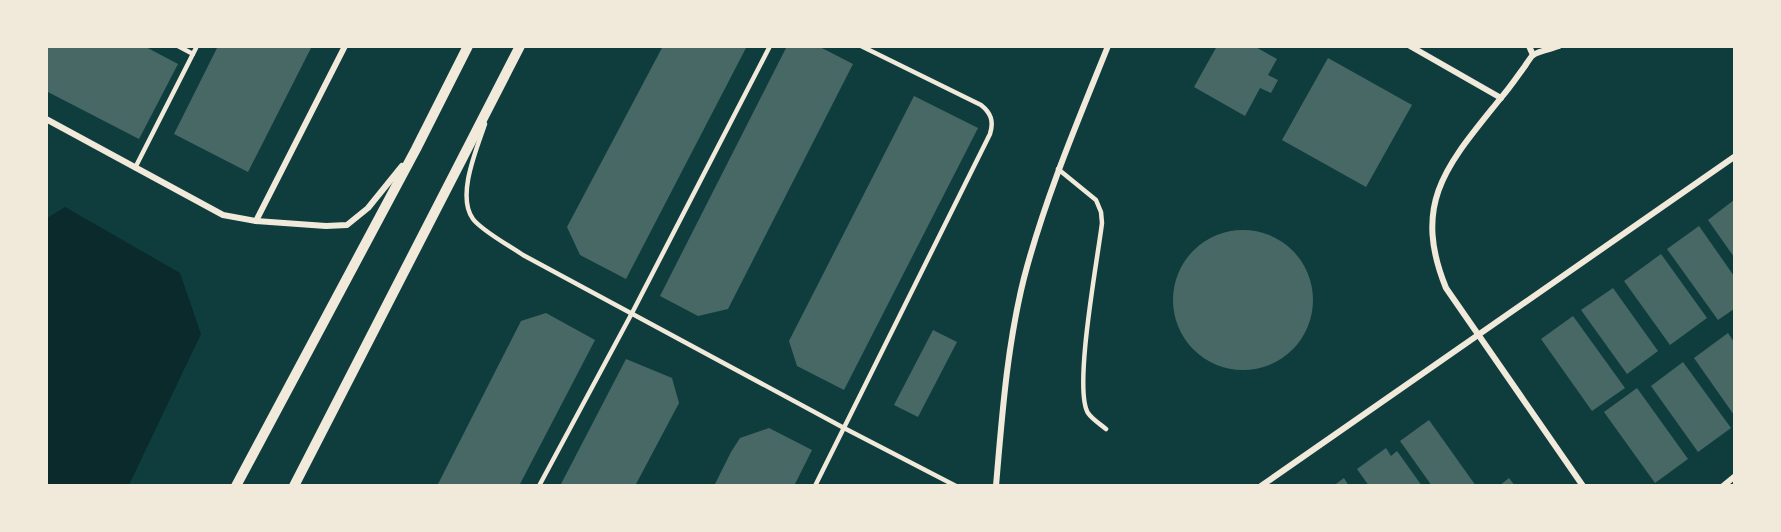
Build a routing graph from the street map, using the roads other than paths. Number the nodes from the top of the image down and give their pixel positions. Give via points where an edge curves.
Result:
1 (178, 46) edge
2 (197, 46) edge
3 (345, 46) edge
4 (468, 46) edge
5 (519, 46) edge
6 (770, 46) edge
7 (861, 46) edge
8 (1108, 46) edge
9 (1410, 46) edge
10 (1529, 46) edge
11 (1559, 46) edge
12 (193, 54) junction
13 (1533, 55) junction
14 (496, 91) junction
15 (1501, 98) junction
16 (46, 119) edge
17 (416, 149) junction
18 (1734, 157) edge
19 (135, 168) junction
20 (1058, 168) junction
21 (256, 221) junction
22 (632, 313) junction
23 (1478, 335) junction
24 (844, 428) junction
25 (1106, 429) dead end
26 (1734, 477) edge
27 (236, 486) edge
28 (294, 486) edge
29 (539, 486) edge
30 (814, 486) edge
31 (956, 486) edge
32 (996, 486) edge
33 (1261, 486) edge
34 (1583, 486) edge
35 (1723, 486) edge

1 - 12 lane
2 - 12 lane
3 - 21 street
4 - 17 street
5 - 14 street
6 - 22 lane
7 - 24 lane via 981,105 991,117 992,126
8 - 20 street
9 - 15 street
10 - 13 street
11 - 13 street
12 - 19 lane
13 - 15 street
14 - 22 lane via 471,167 467,194 473,219 523,255
14 - 28 street
15 - 23 street via 1449,166 1432,226 1437,266 1446,288
16 - 19 street
17 - 21 street via 368,208 347,225
17 - 27 street
18 - 23 street
19 - 21 street via 223,215
20 - 25 lane via 1096,200 1101,212 1083,394 1088,413
20 - 32 street via 1024,278 1012,337
22 - 24 lane
22 - 29 lane
23 - 33 street
23 - 34 street
24 - 30 lane
24 - 31 lane
26 - 35 street

